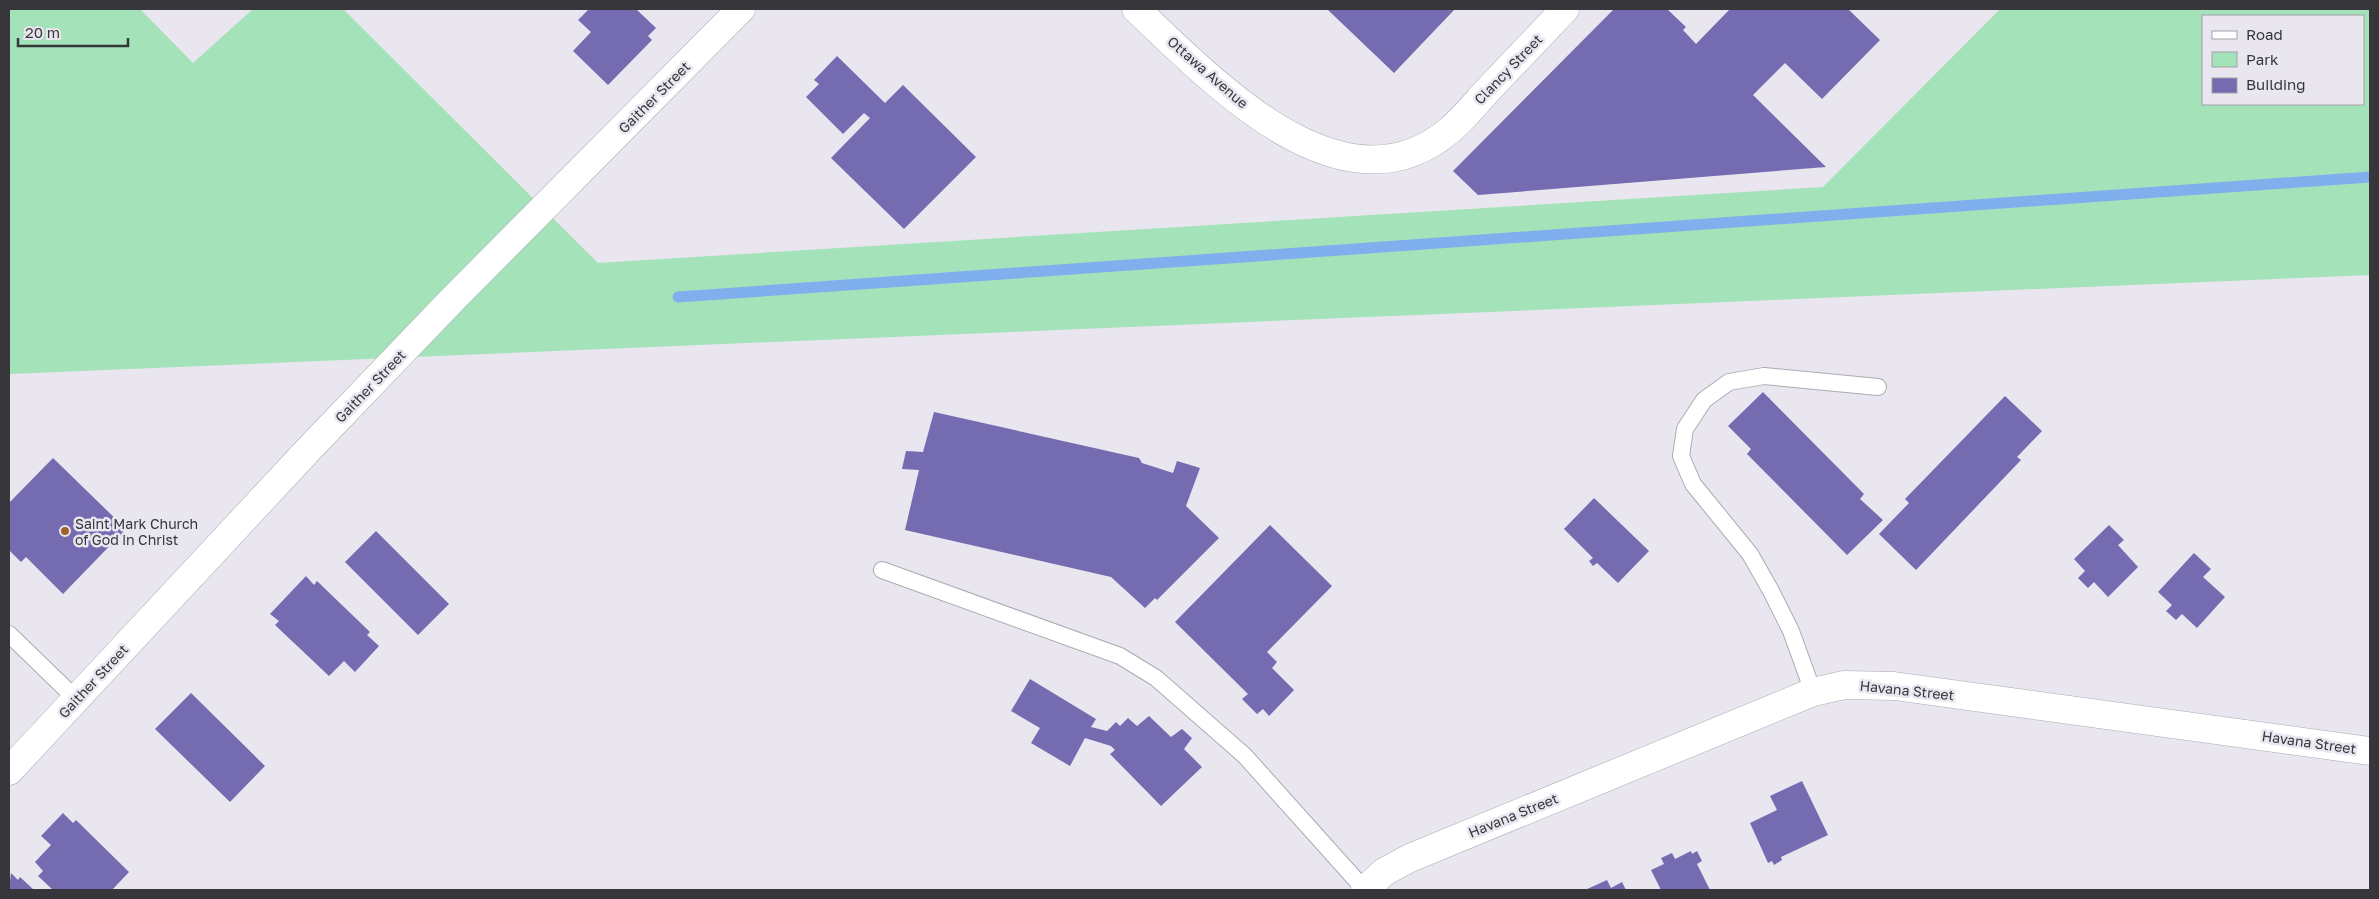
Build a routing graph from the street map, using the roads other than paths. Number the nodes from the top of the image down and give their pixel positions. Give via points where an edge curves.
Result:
1 (741, 9) edge
2 (1136, 9) edge
3 (1566, 9) edge
4 (1450, 130) joint
5 (1878, 387) dead end
6 (882, 570) dead end
7 (9, 634) edge
8 (1813, 692) junction
9 (76, 699) junction
10 (2370, 750) edge
11 (9, 772) edge
12 (1365, 890) edge

1 - 9 street, Gaither Street via 446,306
2 - 4 street, Ottawa Avenue via 1224,91 1309,146 1354,158 1389,158 1423,148
3 - 4 street, Clancy Street
5 - 8 lane via 1764,376 1730,382 1704,400 1685,429 1680,456 1693,484 1750,554 1791,631
6 - 12 lane via 1120,656 1156,678 1245,756
7 - 9 lane
8 - 10 street, Havana Street via 1844,684 1894,686
8 - 12 street, Havana Street via 1410,858 1384,872
9 - 11 street, Gaither Street

